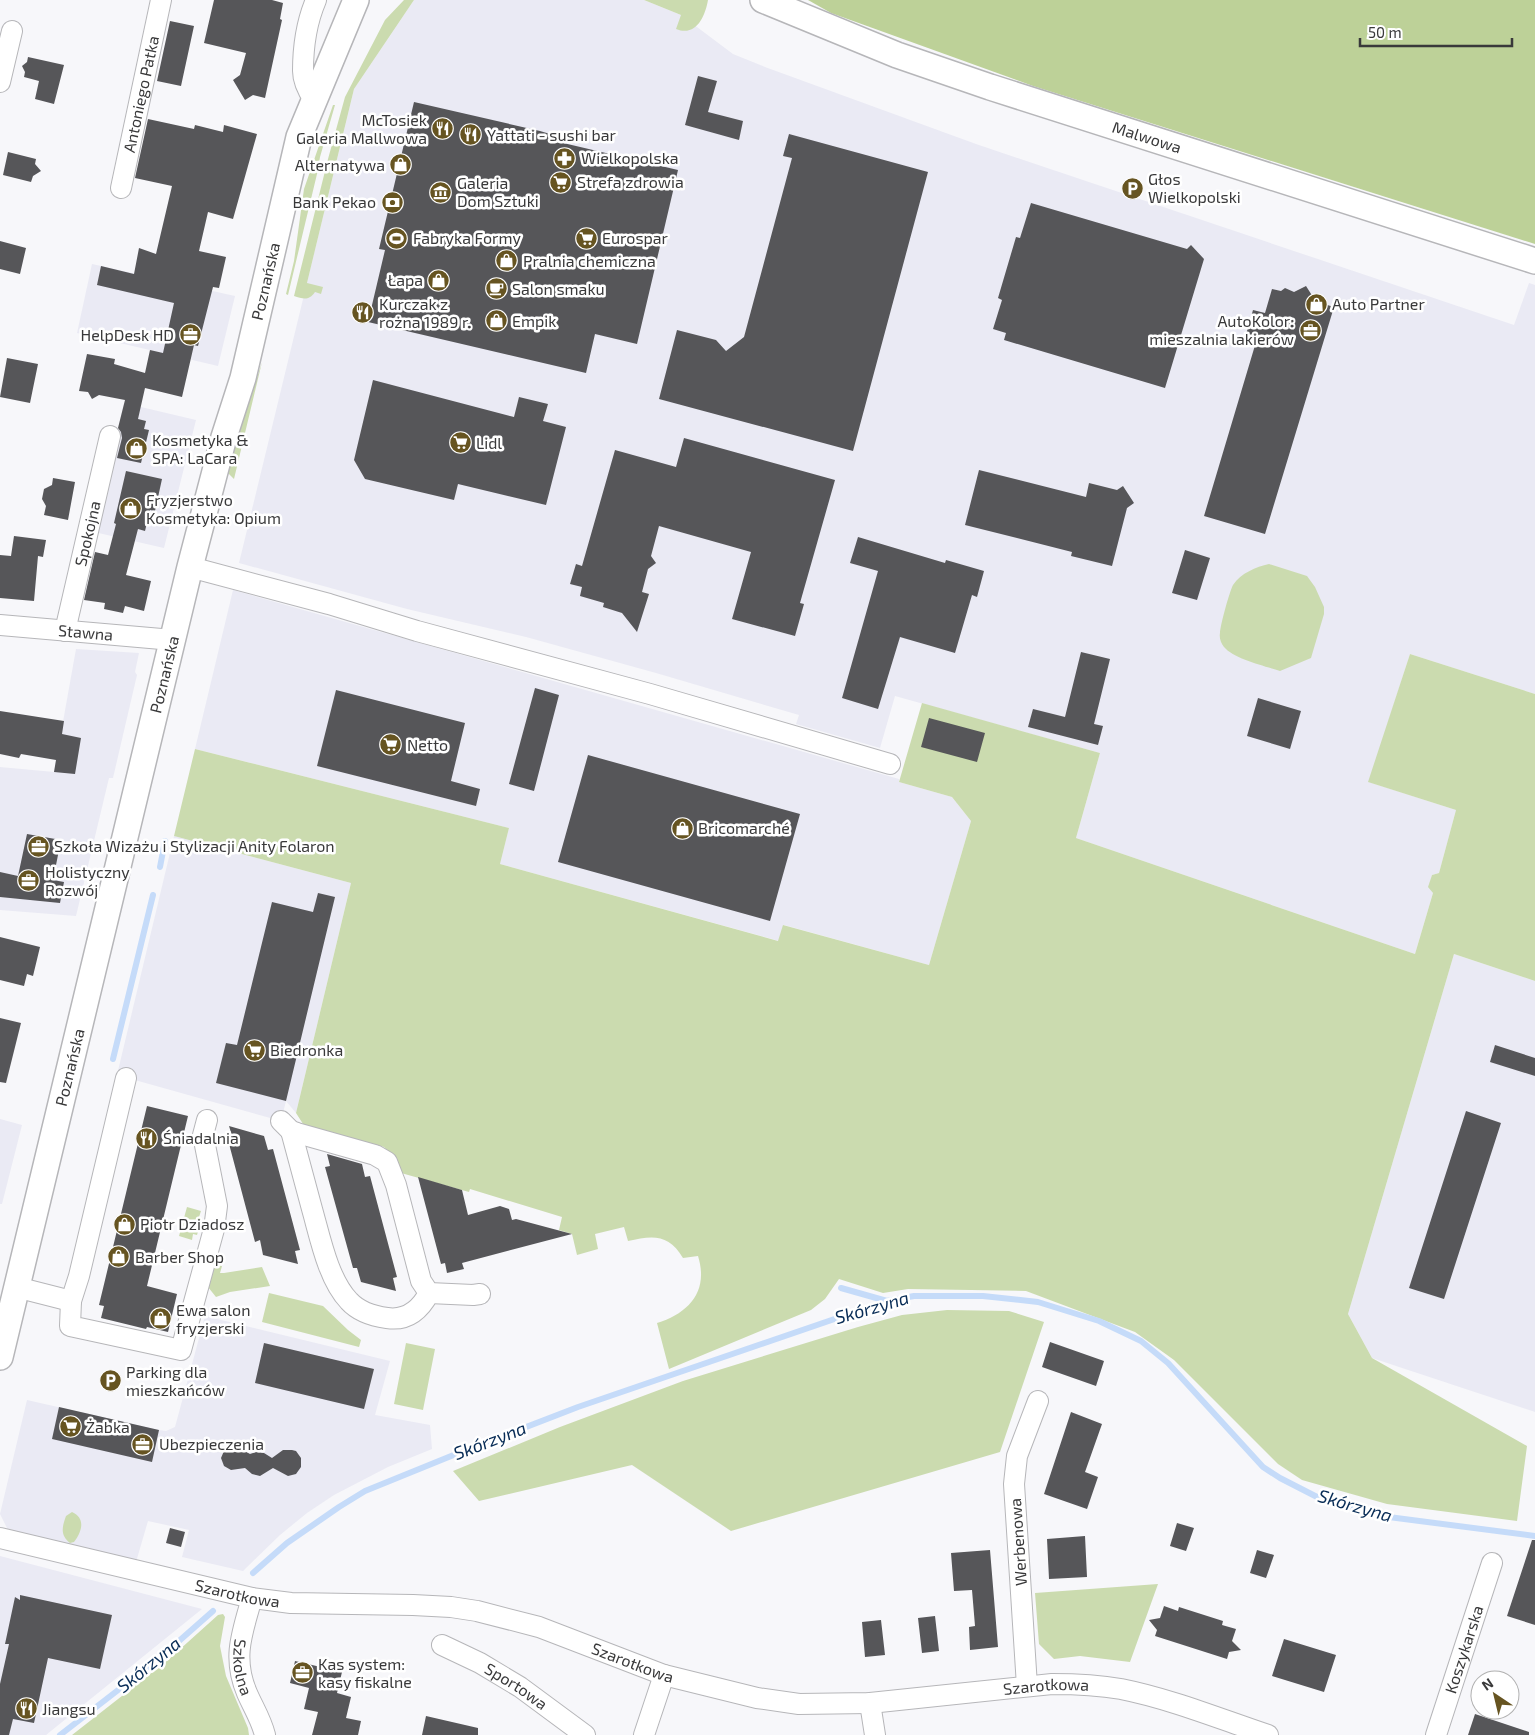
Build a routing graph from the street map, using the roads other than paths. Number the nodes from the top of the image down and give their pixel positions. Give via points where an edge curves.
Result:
1 (162, 0) edge
2 (316, 0) edge
3 (356, 0) edge
4 (763, 0) edge
5 (12, 31) dead end
6 (0, 82) edge
7 (314, 100) junction
8 (121, 188) dead end
9 (1535, 261) edge
10 (110, 436) dead end
11 (190, 567) junction
12 (0, 625) edge
13 (65, 631) junction
14 (173, 640) junction
15 (890, 764) dead end
16 (126, 1078) dead end
17 (208, 1120) dead end
18 (16, 1287) junction
19 (429, 1293) junction
20 (480, 1294) dead end
21 (70, 1301) junction
22 (0, 1357) edge
23 (1038, 1401) dead end
24 (0, 1538) edge
25 (1492, 1563) dead end
26 (252, 1598) junction
27 (442, 1645) dead end
28 (664, 1675) junction
29 (1027, 1686) junction
30 (870, 1703) junction
31 (265, 1735) edge
32 (585, 1735) edge
33 (644, 1735) edge
34 (875, 1735) edge
35 (1268, 1735) edge
36 (1436, 1735) edge

1 - 8 street, Antoniego Patka
2 - 7 street via 308,28 303,72 307,90
3 - 7 street, Poznańska
4 - 9 street, Malwowa via 897,55 990,87
5 - 6 street
7 - 11 street, Poznańska via 299,137 243,378
10 - 13 street, Spokojna
11 - 14 street, Poznańska
11 - 15 street
12 - 13 street, Stawna
13 - 14 street, Stawna
14 - 18 street, Poznańska
16 - 21 street via 79,1276
17 - 21 street via 203,1135 217,1206 214,1229 181,1350 70,1326
18 - 21 street
18 - 22 street, Poznańska
19 - 19 street via 416,1312 391,1319 375,1317 350,1302 341,1291 323,1248 286,1126 375,1155 387,1162 421,1281
19 - 20 street
23 - 29 street, Werbenowa via 1017,1456 1014,1484
24 - 26 street, Szarotkowa
25 - 36 street, Koszykarska
26 - 28 street, Szarotkowa via 292,1603 413,1605 477,1611 539,1627
26 - 31 street, Szkolna via 238,1658 240,1675 262,1721
27 - 32 street, Sportowa via 520,1687
28 - 30 street, Szarotkowa via 757,1698 799,1704
28 - 33 street
29 - 30 street, Szarotkowa
29 - 35 street, Szarotkowa via 1080,1684 1121,1690
30 - 34 street

